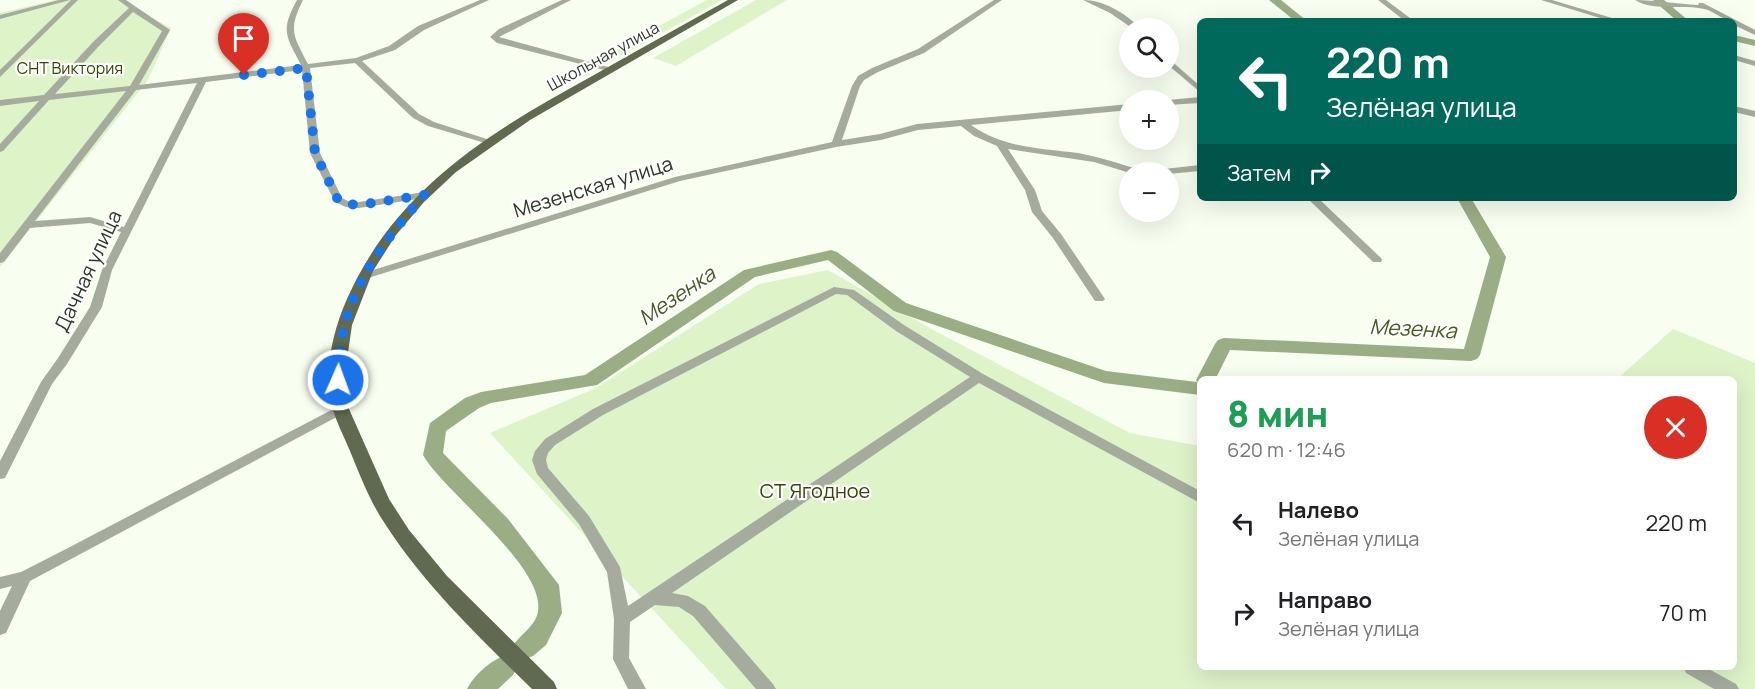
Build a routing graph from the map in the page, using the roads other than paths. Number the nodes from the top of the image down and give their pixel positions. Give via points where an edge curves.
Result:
1 (67, 0) edge
2 (75, 0) edge
3 (121, 0) edge
4 (300, 0) edge
5 (486, 0) edge
6 (567, 0) edge
7 (734, 0) edge
8 (999, 0) edge
9 (1086, 0) edge
10 (1381, 0) edge
11 (1544, 0) edge
12 (1638, 0) edge
13 (1695, 0) edge
14 (1707, 7) junction
15 (132, 9) junction
16 (0, 17) edge
17 (1124, 18) edge
18 (1406, 18) edge
19 (1607, 18) edge
20 (1726, 18) edge
21 (1737, 24) edge
22 (1755, 33) edge
23 (1737, 58) edge
24 (357, 60) junction
25 (1755, 64) edge
26 (306, 68) junction
27 (609, 70) junction
28 (1179, 70) edge
29 (0, 75) edge
30 (203, 80) junction
31 (1197, 87) edge
32 (134, 88) junction
33 (46, 99) junction
34 (1197, 100) edge
35 (1179, 102) edge
36 (0, 103) edge
37 (1119, 108) edge
38 (1737, 110) edge
39 (1755, 114) edge
40 (963, 123) junction
41 (488, 141) junction
42 (836, 144) junction
43 (1001, 146) junction
44 (0, 149) edge
45 (1119, 166) edge
46 (1197, 168) edge
47 (1179, 170) edge
48 (424, 195) junction
49 (1315, 201) edge
50 (29, 225) junction
51 (127, 231) junction
52 (0, 260) edge
53 (1377, 260) dead end
54 (364, 276) junction
55 (1099, 299) dead end
56 (979, 377) junction
57 (341, 409) junction
58 (0, 474) edge
59 (1197, 496) edge
60 (24, 577) junction
61 (0, 583) edge
62 (652, 598) junction
63 (622, 619) junction
64 (0, 628) edge
65 (1696, 670) edge
66 (546, 689) edge
67 (637, 689) edge
68 (767, 689) edge
69 (1730, 689) edge

1 - 16 street
2 - 29 street
3 - 15 street
4 - 26 street via 289,34
5 - 24 street via 421,28 392,48
6 - 27 street via 495,35 495,39
7 - 27 main road, Школьная улица
8 - 42 street via 921,51 861,78
9 - 17 street via 1108,7
10 - 18 street
11 - 19 street
12 - 14 street
13 - 14 street
14 - 20 street
15 - 32 street via 166,30
15 - 33 street
21 - 22 street
23 - 25 street
24 - 26 street
24 - 41 street via 416,116
26 - 30 street
26 - 48 street via 315,153 338,200 359,205
27 - 41 main road, Школьная улица
28 - 31 street
30 - 32 street
30 - 51 street, Дачная улица
32 - 33 street
32 - 50 street
33 - 36 street
33 - 44 street
34 - 35 street
37 - 40 street, Мезенская улица
38 - 39 street
40 - 42 street, Мезенская улица via 917,127
40 - 43 street via 976,135
41 - 48 main road, Школьная улица
42 - 54 street, Мезенская улица via 678,179
43 - 45 street via 1094,159
43 - 55 street via 1030,190 1036,212
46 - 47 street
48 - 54 main road, Школьная улица via 384,242
49 - 53 street
50 - 51 street via 90,220
50 - 52 street
51 - 58 street, Дачная улица via 107,270 96,307 47,382
54 - 57 main road, Школьная улица via 353,297 339,344
56 - 59 street
56 - 62 street
56 - 63 street via 850,292 834,290 598,412 550,442 539,460 542,470 584,520 615,571
57 - 60 street
57 - 66 main road, Школьная улица via 385,508 409,542 470,615
60 - 61 street
60 - 64 street
62 - 63 street
62 - 68 street via 682,600 699,611
63 - 67 street via 621,659
65 - 69 street

